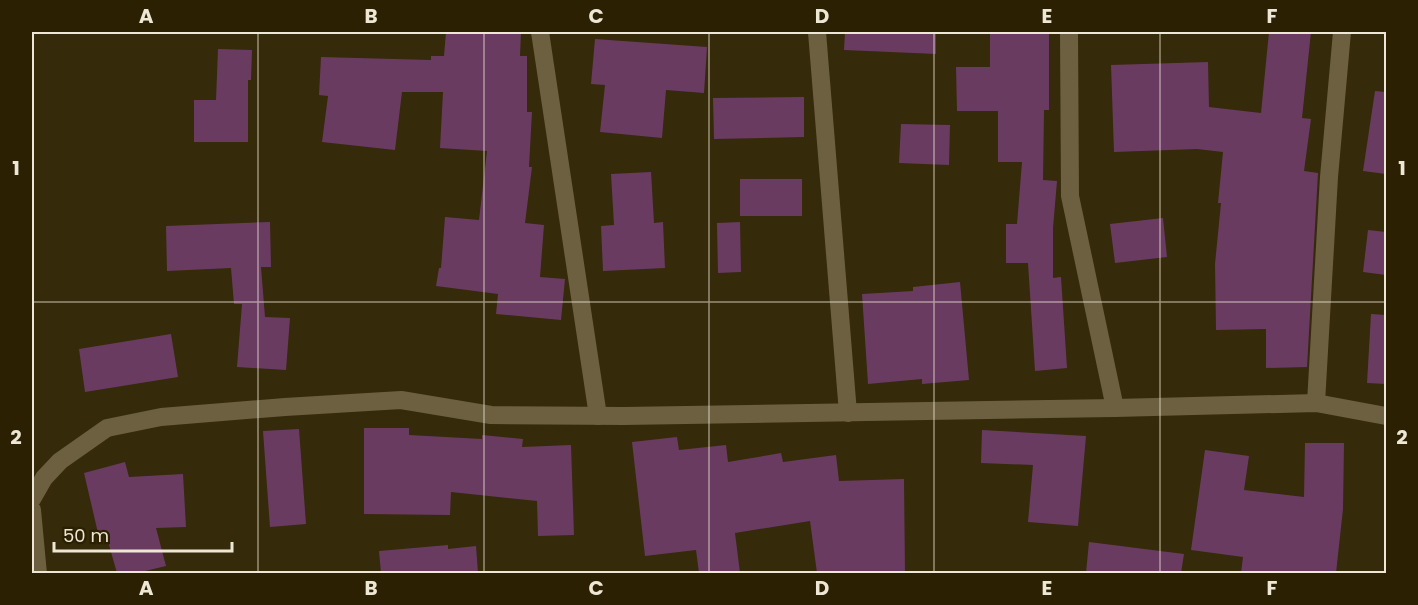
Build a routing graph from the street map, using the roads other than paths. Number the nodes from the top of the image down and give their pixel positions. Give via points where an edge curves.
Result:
1 (540, 32) edge
2 (817, 32) edge
3 (1069, 32) edge
4 (1342, 32) edge
5 (1316, 403) junction
6 (1115, 408) junction
7 (848, 413) junction
8 (598, 416) junction
9 (1386, 416) edge
10 (32, 499) edge
11 (32, 510) edge
12 (38, 573) edge

1 - 8 street
2 - 7 street
3 - 6 street via 1070,196
4 - 5 street
5 - 6 street
5 - 9 street
6 - 7 street
7 - 8 street
8 - 10 street via 491,414 400,400 161,417 107,428 60,461
11 - 12 street

